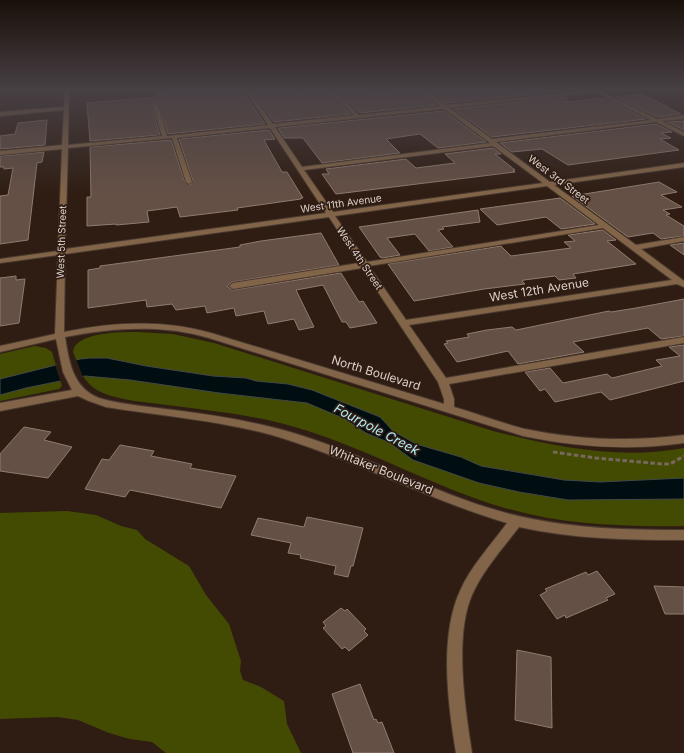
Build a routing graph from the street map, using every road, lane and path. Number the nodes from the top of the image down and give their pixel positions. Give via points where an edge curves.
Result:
1 (66, 125) edge
2 (161, 125) edge
3 (280, 125) edge
4 (470, 125) edge
5 (618, 125) edge
6 (666, 125) edge
7 (272, 126) junction
8 (684, 134) edge
9 (174, 137) junction
10 (165, 138) junction
11 (493, 142) junction
12 (65, 147) junction
13 (0, 153) edge
14 (684, 164) edge
15 (301, 168) junction
16 (189, 182) dead end
17 (549, 184) junction
18 (331, 215) junction
19 (604, 226) junction
20 (684, 239) edge
21 (634, 248) junction
22 (61, 253) junction
23 (0, 262) edge
24 (364, 265) junction
25 (681, 283) edge
26 (233, 286) dead end
27 (403, 323) junction
28 (60, 332) junction
29 (684, 340) edge
30 (0, 349) edge
31 (442, 382) junction
32 (79, 392) junction
33 (0, 407) edge
34 (449, 410) junction
35 (684, 439) edge
36 (516, 521) junction
37 (684, 535) edge
38 (464, 753) edge

1 - 12 street, West 5th Street
2 - 10 street
3 - 7 street
4 - 11 street, West 3rd Street
5 - 11 street
6 - 8 street
7 - 9 street
7 - 15 street, West 4th Street
9 - 10 street
9 - 16 street
10 - 12 street
11 - 15 street
11 - 17 street, West 3rd Street
12 - 13 street
12 - 22 street, West 5th Street
14 - 17 street, West 11th Avenue
15 - 18 street, West 4th Street
17 - 18 street, West 11th Avenue
17 - 19 street, West 3rd Street
18 - 22 street, West 11th Avenue
18 - 24 street, West 4th Street
19 - 21 street, West 3rd Street
19 - 24 street
20 - 21 street
21 - 25 street, West 3rd Street
22 - 23 street, West 11th Avenue
22 - 28 street, West 5th Street
24 - 26 street
24 - 27 street, West 4th Street
25 - 27 street, West 12th Avenue
27 - 31 street, West 4th Street
28 - 30 street, North Boulevard
28 - 32 street, West 5th Street via 66,362
28 - 34 street, North Boulevard via 140,326 195,332
29 - 31 street
31 - 34 street, West 4th Street via 449,399
32 - 33 street
32 - 36 street, Whitaker Boulevard via 106,403 242,423 291,436 474,508
34 - 35 street, North Boulevard via 523,432 580,442 614,445
36 - 37 street, Whitaker Boulevard via 580,532
36 - 38 street via 465,594 458,614 457,683

